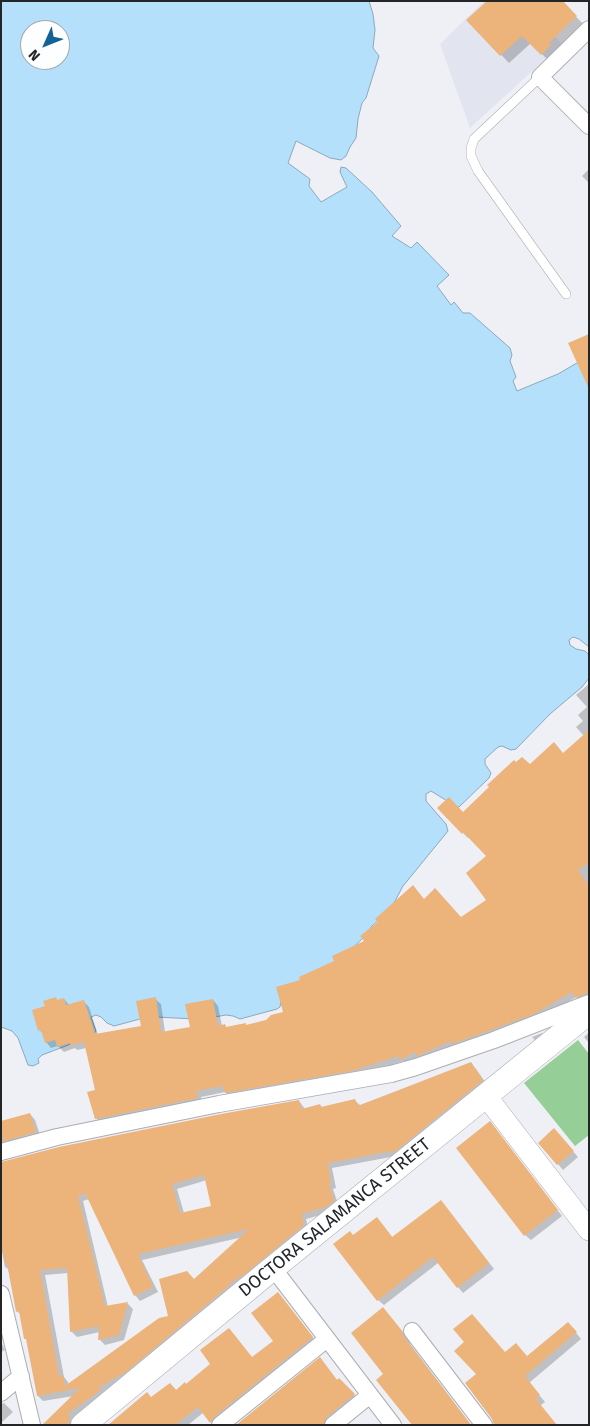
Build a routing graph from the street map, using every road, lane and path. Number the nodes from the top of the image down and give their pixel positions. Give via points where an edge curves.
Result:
1 (589, 30) edge
2 (540, 77) junction
3 (589, 126) edge
4 (566, 294) dead end
5 (589, 1003) edge
6 (589, 1012) edge
7 (486, 1096) junction
8 (1, 1152) edge
9 (589, 1230) edge
10 (273, 1268) junction
11 (2, 1297) edge
12 (412, 1331) dead end
13 (327, 1339) junction
14 (21, 1376) junction
15 (1, 1393) edge
16 (370, 1395) junction
17 (32, 1425) edge
18 (83, 1425) edge
19 (220, 1425) edge
20 (333, 1425) edge
21 (393, 1425) edge
22 (484, 1425) edge

1 - 2 street
2 - 3 street
2 - 4 lane via 474,139 470,148 478,170
5 - 8 street via 391,1074 181,1112
6 - 7 main road, DOCTORA SALAMANCA STREET
7 - 9 street
7 - 10 main road, DOCTORA SALAMANCA STREET
10 - 13 street
10 - 18 main road, DOCTORA SALAMANCA STREET
11 - 14 street
12 - 22 street
13 - 16 street
13 - 19 street
14 - 15 street
14 - 17 street
16 - 20 street
16 - 21 street

